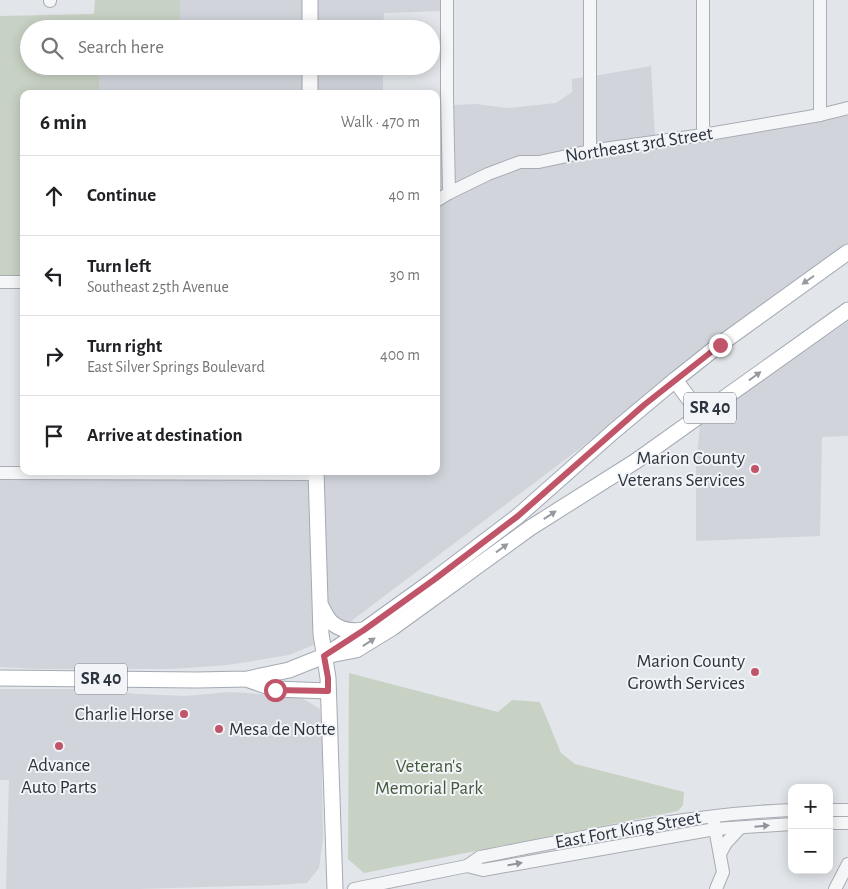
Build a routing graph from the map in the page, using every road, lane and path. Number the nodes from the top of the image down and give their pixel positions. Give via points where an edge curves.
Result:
1 (310, 0) edge
2 (447, 0) edge
3 (590, 0) edge
4 (703, 0) edge
5 (820, 0) edge
6 (310, 20) edge
7 (310, 75) edge
8 (310, 90) edge
9 (848, 108) edge
10 (820, 115) junction
11 (703, 135) junction
12 (590, 151) junction
13 (449, 193) junction
14 (440, 199) edge
15 (848, 252) edge
16 (0, 282) edge
17 (20, 282) edge
18 (848, 310) edge
19 (675, 380) junction
20 (701, 415) junction
21 (0, 473) edge
22 (20, 473) edge
23 (316, 475) edge
24 (320, 604) junction
25 (364, 630) junction
26 (324, 656) junction
27 (0, 678) edge
28 (247, 679) junction
29 (328, 691) junction
30 (788, 810) edge
31 (833, 810) edge
32 (848, 810) edge
33 (714, 815) junction
34 (833, 823) edge
35 (788, 824) edge
36 (847, 824) edge
37 (740, 828) junction
38 (715, 829) junction
39 (686, 834) junction
40 (720, 854) junction
41 (848, 864) edge
42 (467, 866) junction
43 (334, 889) edge
44 (354, 889) edge
45 (716, 889) edge
46 (835, 889) edge

1 - 6 main road
2 - 13 street
3 - 12 street
4 - 11 street
5 - 10 street
7 - 8 main road
9 - 10 street, Northeast 3rd Street
10 - 11 street, Northeast 3rd Street
11 - 12 street, Northeast 3rd Street
12 - 13 street, Northeast 3rd Street via 539,162 520,162
13 - 14 street, Northeast 3rd Street
15 -> 19 main road, SR 40
16 - 17 street
20 -> 18 main road, SR 40
19 - 20 main road
19 - 25 main road, SR 40 via 518,516
26 -> 20 main road, SR 40 via 356,650 392,628 530,528
21 - 22 street
23 - 24 main road
24 - 25 main road via 332,623 344,629
24 - 26 main road
25 - 26 main road, SR 40
26 - 28 main road, SR 40 via 289,670
26 - 29 main road
27 - 28 main road, SR 40
28 - 29 main road via 275,690
29 - 43 main road
30 - 33 street, East Fort King Street
31 - 32 street
33 - 38 street
33 - 42 street, East Fort King Street via 480,856
34 - 36 street
37 -> 35 street, East Fort King Street
37 - 38 street, East Fort King Street
37 - 40 street
38 - 39 street, East Fort King Street
38 - 40 street
39 - 40 street via 707,839
42 -> 39 street, East Fort King Street via 483,870
40 - 45 street via 723,872
41 - 46 street
42 - 44 street, East Fort King Street

